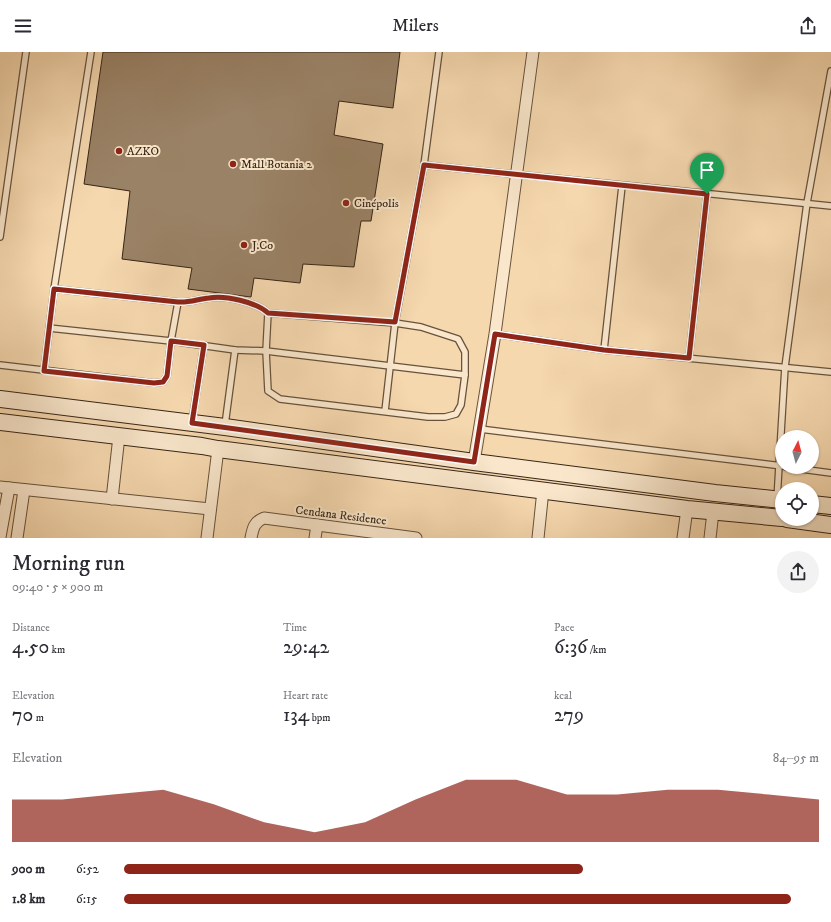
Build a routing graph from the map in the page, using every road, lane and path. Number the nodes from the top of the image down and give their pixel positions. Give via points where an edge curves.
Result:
1 (26, 52) edge
2 (91, 52) edge
3 (439, 52) edge
4 (533, 52) edge
5 (831, 71) edge
6 (424, 165) junction
7 (516, 174) junction
8 (622, 186) junction
9 (707, 194) junction
10 (807, 204) junction
11 (831, 206) edge
12 (0, 237) edge
13 (54, 289) junction
14 (178, 302) junction
15 (268, 313) junction
16 (395, 322) junction
17 (49, 328) junction
18 (495, 334) junction
19 (171, 341) junction
20 (204, 345) junction
21 (235, 350) junction
22 (604, 350) junction
23 (266, 351) junction
24 (689, 358) junction
25 (0, 365) edge
26 (391, 367) junction
27 (785, 367) junction
28 (44, 371) junction
29 (831, 372) edge
30 (465, 375) junction
31 (0, 399) edge
32 (385, 411) junction
33 (0, 422) edge
34 (192, 423) junction
35 (225, 427) junction
36 (480, 429) junction
37 (782, 430) edge
38 (119, 436) junction
39 (218, 449) junction
40 (474, 462) junction
41 (775, 465) edge
42 (819, 471) edge
43 (831, 473) edge
44 (4, 487) edge
45 (24, 490) junction
46 (544, 490) junction
47 (112, 499) junction
48 (775, 499) edge
49 (819, 505) edge
50 (831, 506) edge
51 (210, 509) junction
52 (687, 509) junction
53 (713, 512) junction
54 (775, 517) edge
55 (819, 523) edge
56 (317, 525) junction
57 (831, 525) edge
58 (0, 537) edge
59 (17, 538) edge
60 (207, 538) edge
61 (251, 538) edge
62 (315, 538) edge
63 (416, 538) edge
64 (538, 538) edge
65 (683, 538) edge
66 (710, 538) edge

1 - 12 lane
2 - 13 lane
3 - 6 lane
4 - 7 street
5 - 10 lane
6 - 7 lane
6 - 16 lane
7 - 8 lane
7 - 18 street
8 - 9 lane
8 - 22 lane
9 - 10 lane
9 - 24 lane
10 - 11 lane
10 - 27 lane
13 - 14 lane
13 - 17 lane
14 - 15 lane via 188,303 210,297 226,298 248,303
14 - 19 lane
15 - 16 lane
15 - 23 lane
16 - 26 lane
16 - 30 lane via 458,339 465,352
17 - 19 lane
17 - 28 lane
18 - 22 lane
18 - 36 street
19 - 20 lane
19 - 28 lane via 167,376 163,382
20 - 21 lane
20 - 34 lane
21 - 23 lane
21 - 35 lane
22 - 24 lane
23 - 26 lane
23 - 32 lane via 268,391 280,398
24 - 27 lane
25 - 28 lane
26 - 30 lane
26 - 32 lane
27 - 29 lane
27 - 37 lane
30 - 32 lane via 461,405 456,414 434,417
31 - 34 main road
33 - 38 main road
34 - 35 main road
35 - 40 main road
36 - 40 street
36 - 41 lane
38 - 39 main road
38 - 47 street
39 - 46 main road
39 - 51 street
40 - 48 main road
42 - 43 lane
44 - 45 street
44 - 58 street
45 - 47 street
45 - 59 street
46 - 52 main road
46 - 64 street
47 - 51 street
49 - 50 main road
51 - 60 street
52 - 53 main road
52 - 65 street
53 - 54 main road
53 - 66 street
55 - 57 main road
56 - 61 street, Cendana Residence via 264,518 253,528
56 - 62 street
56 - 63 street, Cendana Residence

